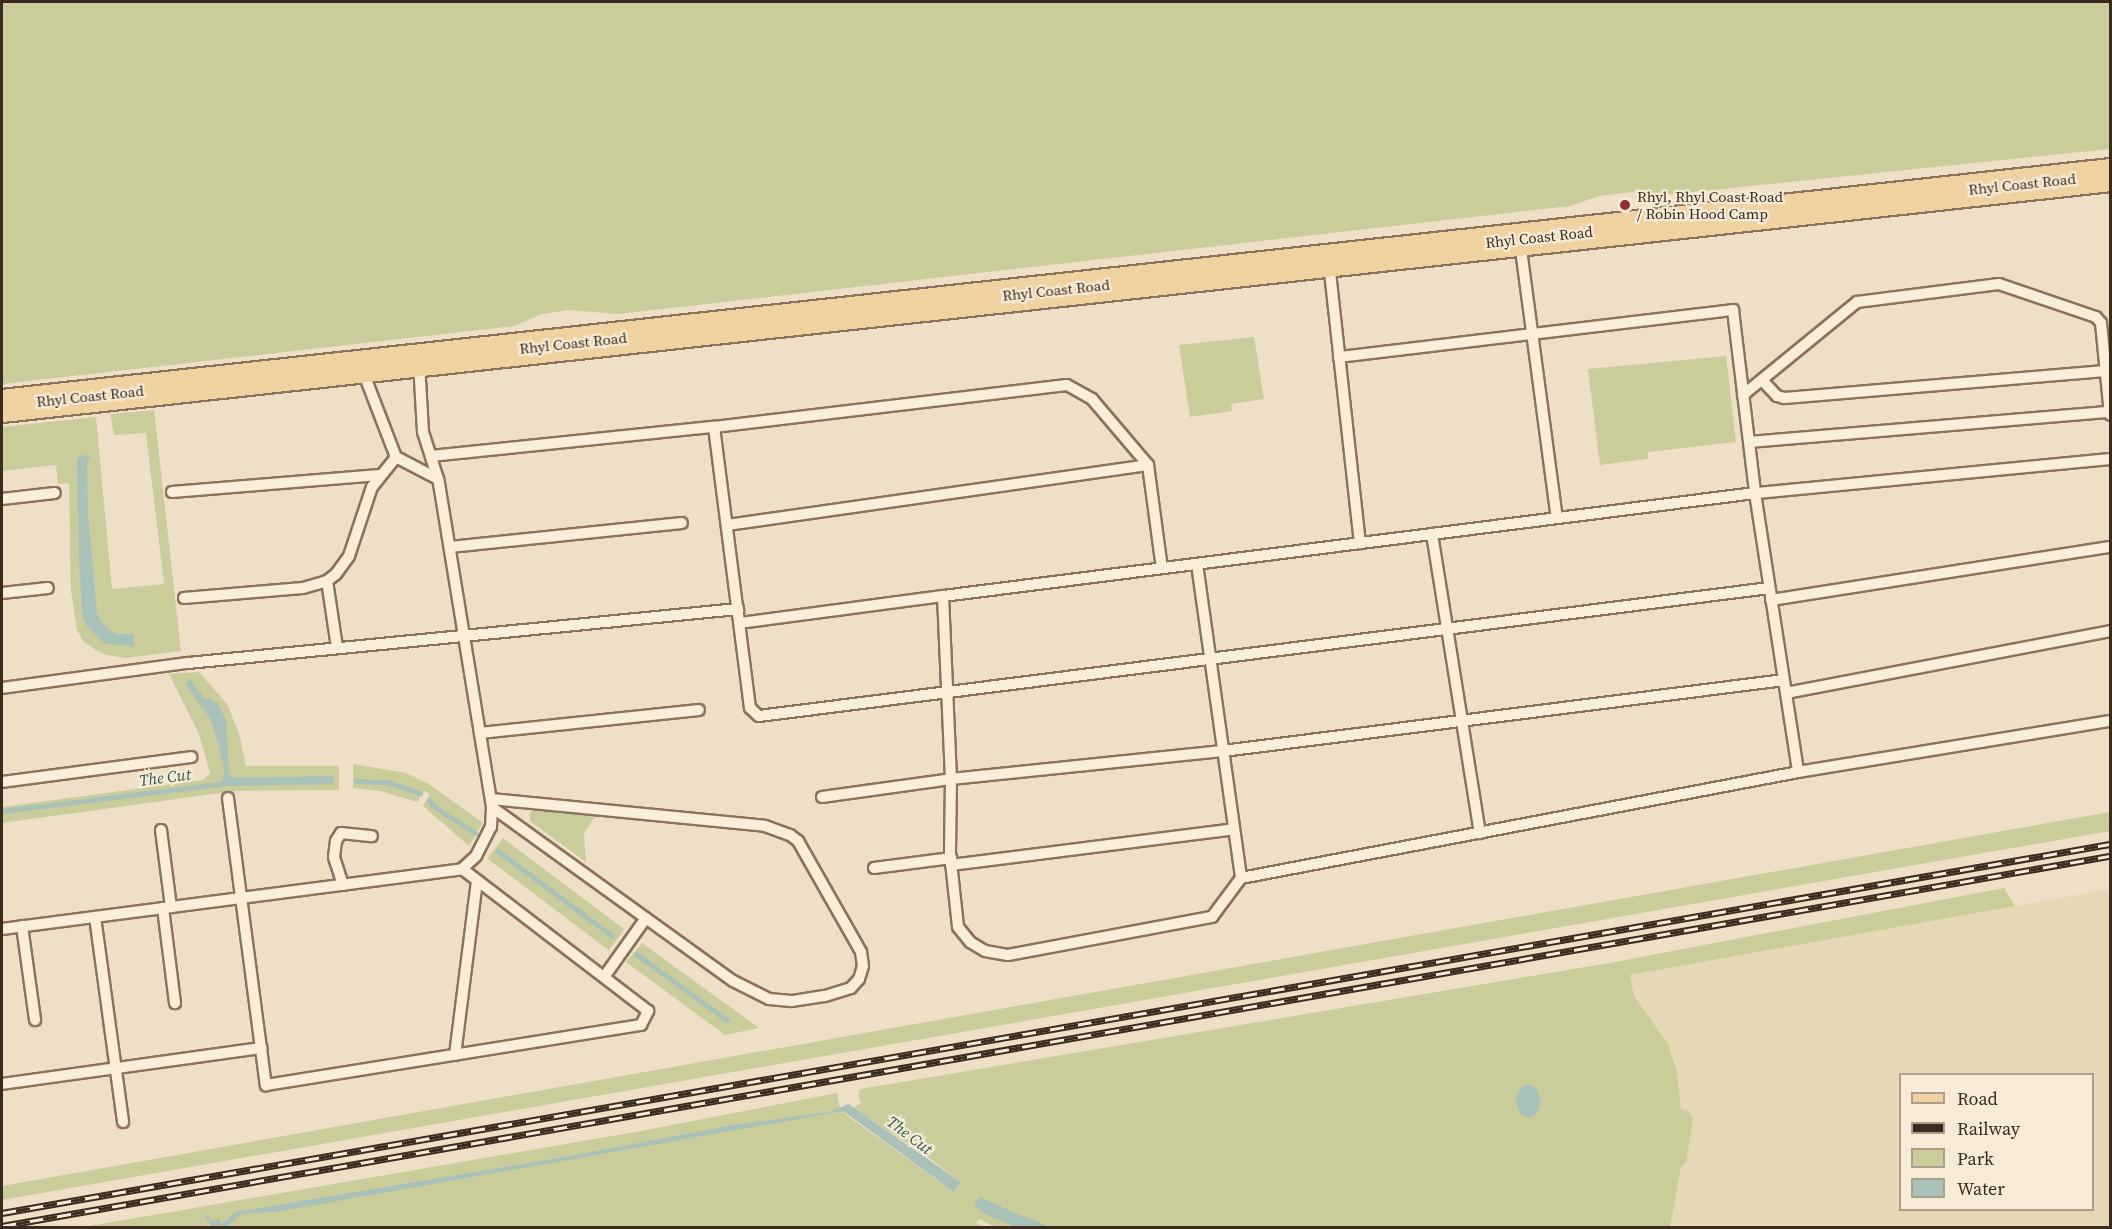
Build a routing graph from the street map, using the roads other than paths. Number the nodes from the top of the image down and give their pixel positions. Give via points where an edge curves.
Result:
1 (2110, 175) edge
2 (1520, 239) junction
3 (1329, 260) junction
4 (1532, 334) junction
5 (1340, 357) junction
6 (419, 360) junction
7 (360, 366) junction
8 (2106, 371) junction
9 (1762, 380) junction
10 (1743, 395) junction
11 (2, 406) edge
12 (2110, 413) edge
13 (714, 427) junction
14 (1749, 442) junction
15 (431, 456) junction
16 (396, 457) junction
17 (2110, 459) edge
18 (1148, 465) junction
19 (379, 475) junction
20 (438, 479) junction
21 (172, 492) dead end
22 (55, 493) dead end
23 (1755, 493) junction
24 (2, 499) edge
25 (1557, 518) junction
26 (682, 523) dead end
27 (727, 525) junction
28 (1432, 534) junction
29 (1360, 543) junction
30 (450, 547) junction
31 (2110, 547) edge
32 (1197, 564) junction
33 (1162, 568) junction
34 (327, 580) junction
35 (48, 588) dead end
36 (2, 593) edge
37 (1770, 594) junction
38 (943, 596) junction
39 (184, 598) dead end
40 (738, 609) junction
41 (740, 623) junction
42 (1448, 630) junction
43 (2110, 631) edge
44 (464, 634) junction
45 (337, 647) junction
46 (1210, 660) junction
47 (1784, 680) junction
48 (2, 688) edge
49 (1786, 693) junction
50 (947, 694) junction
51 (699, 710) dead end
52 (1462, 721) junction
53 (2110, 721) edge
54 (480, 733) junction
55 (1223, 751) junction
56 (191, 757) dead end
57 (1798, 772) junction
58 (951, 779) junction
59 (2, 782) edge
60 (822, 797) dead end
61 (228, 798) dead end
62 (492, 803) junction
63 (1234, 829) junction
64 (161, 830) dead end
65 (1480, 833) junction
66 (372, 836) dead end
67 (951, 861) junction
68 (874, 868) dead end
69 (462, 869) junction
70 (1241, 878) junction
71 (477, 881) junction
72 (343, 885) junction
73 (242, 898) junction
74 (167, 908) junction
75 (95, 917) junction
76 (646, 918) junction
77 (22, 926) junction
78 (2, 929) edge
79 (604, 977) junction
80 (175, 1003) dead end
81 (35, 1020) dead end
82 (262, 1048) junction
83 (455, 1054) junction
84 (116, 1068) junction
85 (2, 1084) edge
86 (123, 1122) dead end

1 - 2 main road, Rhyl Coast Road
2 - 3 main road, Rhyl Coast Road
2 - 4 lane
3 - 5 lane
3 - 6 main road, Rhyl Coast Road
4 - 5 lane
4 - 10 lane via 1734,310
4 - 25 lane
5 - 29 lane
6 - 7 main road, Rhyl Coast Road
6 - 15 lane via 423,432
7 - 11 main road, Rhyl Coast Road
7 - 16 lane
8 - 9 lane via 1784,398
8 - 9 lane via 2101,322 2096,317 1999,285 1857,302
8 - 12 lane
9 - 10 lane
10 - 14 lane
12 - 14 lane
13 - 15 lane
13 - 18 lane via 1067,385 1092,399
13 - 27 lane
14 - 23 lane
15 - 20 lane
16 - 19 lane
16 - 20 lane
17 - 23 lane
18 - 27 lane
18 - 33 lane
19 - 21 lane
19 - 34 lane via 349,556
20 - 30 lane
22 - 24 lane
23 - 25 lane
23 - 37 lane
25 - 28 lane
26 - 30 lane
27 - 40 lane
28 - 29 lane
28 - 42 lane
29 - 32 lane
30 - 44 lane
31 - 37 lane
32 - 33 lane
32 - 46 lane
33 - 38 lane
34 - 39 lane via 303,588
34 - 45 lane
35 - 36 lane
37 - 42 lane
37 - 47 lane
38 - 41 lane
38 - 50 lane
40 - 41 lane
40 - 44 lane
41 - 50 lane via 750,708 759,716
42 - 46 lane
42 - 52 lane
43 - 49 lane
44 - 45 lane
44 - 54 lane
45 - 48 lane
46 - 50 lane
46 - 55 lane
47 - 49 lane
47 - 52 lane
49 - 57 lane
50 - 58 lane
51 - 54 lane
52 - 55 lane
52 - 65 lane
53 - 57 lane
54 - 62 lane
55 - 58 lane
55 - 63 lane
56 - 59 lane
57 - 65 lane
58 - 60 lane
58 - 67 lane
61 - 73 lane
62 - 69 lane via 491,827 476,856
62 - 76 lane
62 - 76 lane via 780,830 798,841 861,952 863,966 851,988 790,1001 769,999 733,981
63 - 67 lane
63 - 70 lane
64 - 74 lane
65 - 70 lane
66 - 72 lane via 341,833 336,841 334,857
67 - 68 lane
67 - 70 lane via 958,927 970,942 985,951 1008,955 1212,917
69 - 71 lane
69 - 72 lane
71 - 79 lane
71 - 83 lane
72 - 73 lane
73 - 74 lane
73 - 82 lane
74 - 75 lane
74 - 80 lane
75 - 77 lane
75 - 84 lane
76 - 79 lane
77 - 78 lane
77 - 81 lane
79 - 83 lane via 648,1011 641,1025
82 - 83 lane via 266,1085
82 - 84 lane
84 - 85 lane
84 - 86 lane

